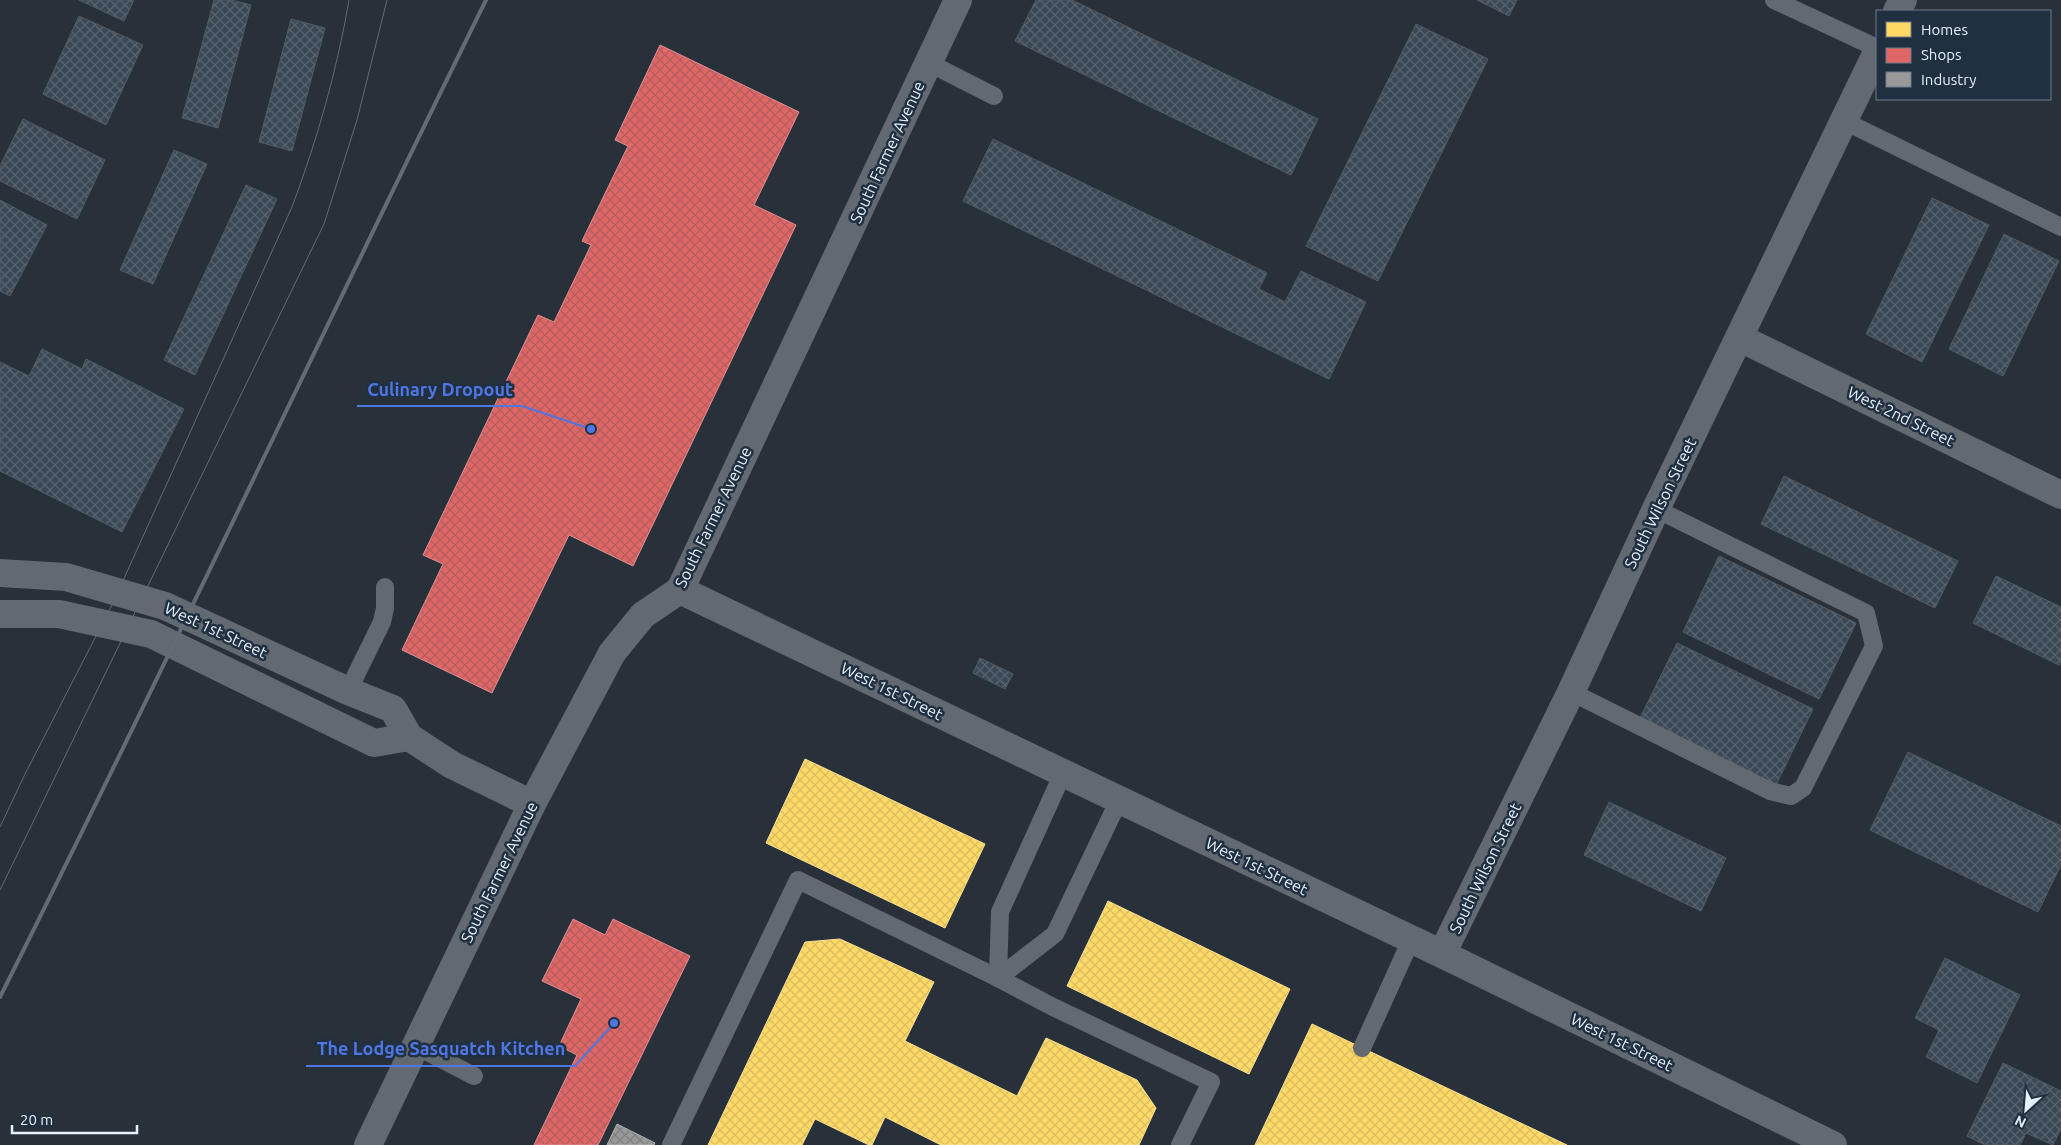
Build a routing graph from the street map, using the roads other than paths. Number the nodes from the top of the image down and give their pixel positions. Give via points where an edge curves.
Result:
1 (958, 0) edge
2 (1774, 0) edge
3 (1876, 48) edge
4 (1876, 54) edge
5 (929, 63) junction
6 (994, 96) dead end
7 (1844, 121) junction
8 (2061, 227) edge
9 (1740, 338) junction
10 (2061, 495) edge
11 (1656, 509) junction
12 (0, 573) edge
13 (385, 587) dead end
14 (680, 590) junction
15 (0, 614) edge
16 (348, 691) junction
17 (1571, 692) junction
18 (409, 737) junction
19 (1063, 773) junction
20 (1119, 800) junction
21 (532, 804) junction
22 (1411, 940) junction
23 (1442, 954) junction
24 (998, 978) junction
25 (416, 1046) junction
26 (1362, 1048) dead end
27 (474, 1076) dead end
28 (368, 1145) edge
29 (671, 1145) edge
30 (1180, 1145) edge
31 (1833, 1145) edge

1 - 5 street, South Farmer Avenue
2 - 3 lane
4 - 7 street, South Wilson Street
5 - 6 lane
5 - 14 street, South Farmer Avenue
7 - 8 lane
7 - 9 street, South Wilson Street
9 - 10 street, West 2nd Street
9 - 11 street, South Wilson Street
11 - 17 street, South Wilson Street
11 - 17 lane via 1866,613 1874,646 1803,788 1791,796 1770,791
12 - 16 street, West 1st Street via 66,577 165,606
13 - 16 lane via 382,622
14 - 19 street, West 1st Street
14 - 21 street, South Farmer Avenue via 643,615 612,653
15 - 18 street, West 1st Street via 59,614 151,634 374,743
16 - 18 street, West 1st Street via 393,709
17 - 23 street, South Wilson Street
18 - 21 street, West 1st Street via 452,765
19 - 20 street, West 1st Street
19 - 24 lane via 1000,912
20 - 22 street, West 1st Street
20 - 24 lane via 1055,934
21 - 25 street, South Farmer Avenue
22 - 23 street, West 1st Street
22 - 26 lane
23 - 31 street, West 1st Street
24 - 29 lane via 798,880
24 - 30 lane via 1211,1082
25 - 27 lane
25 - 28 street, South Farmer Avenue

